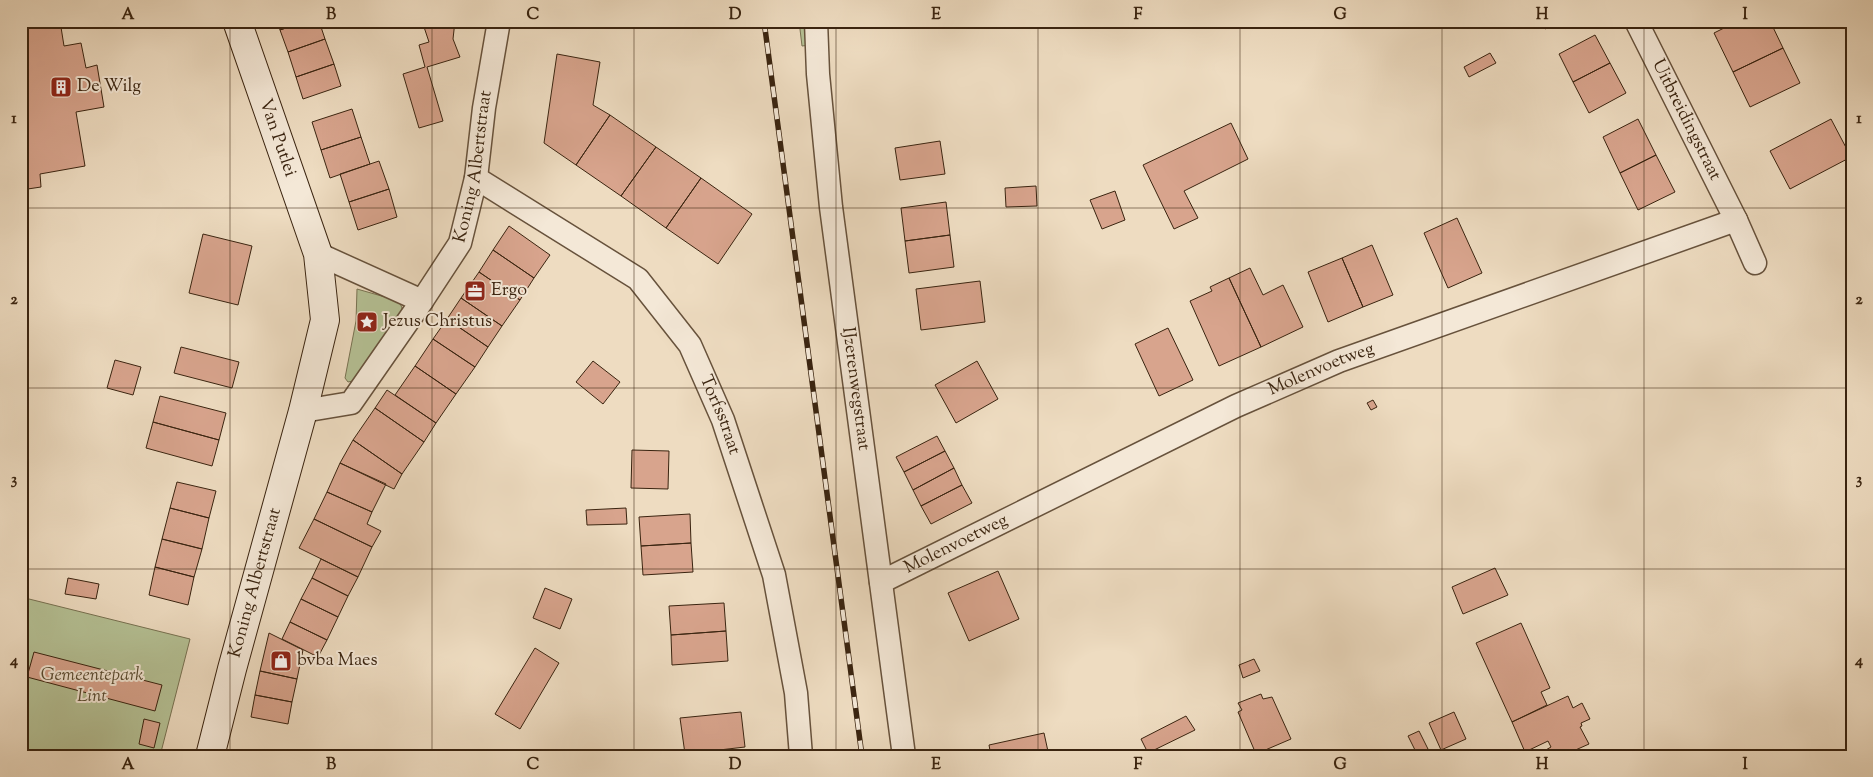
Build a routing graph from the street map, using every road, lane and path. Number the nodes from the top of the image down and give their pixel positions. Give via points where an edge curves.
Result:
1 (237, 21) edge
2 (499, 21) edge
3 (816, 21) edge
4 (1636, 21) edge
5 (476, 178) junction
6 (1736, 220) junction
7 (318, 254) junction
8 (1755, 263) dead end
9 (422, 301) junction
10 (303, 411) junction
11 (881, 582) junction
12 (210, 756) edge
13 (801, 756) edge
14 (904, 756) edge

1 - 7 street, Van Putlei
2 - 5 street, Koning Albertstraat
3 - 11 street, IJzerenwegstraat via 831,207
4 - 6 street, Uitbreidingstraat
5 - 9 street, Koning Albertstraat via 460,243
5 - 13 street, Torfsstraat via 638,279 690,345 723,420 774,575 796,693
6 - 8 street
6 - 11 street, Molenvoetweg via 1339,361 1236,406
7 - 9 street
7 - 10 street, Koning Albertstraat via 325,320
9 - 10 street, Koning Albertstraat via 351,404
10 - 12 street, Koning Albertstraat
11 - 14 street, IJzerenwegstraat

